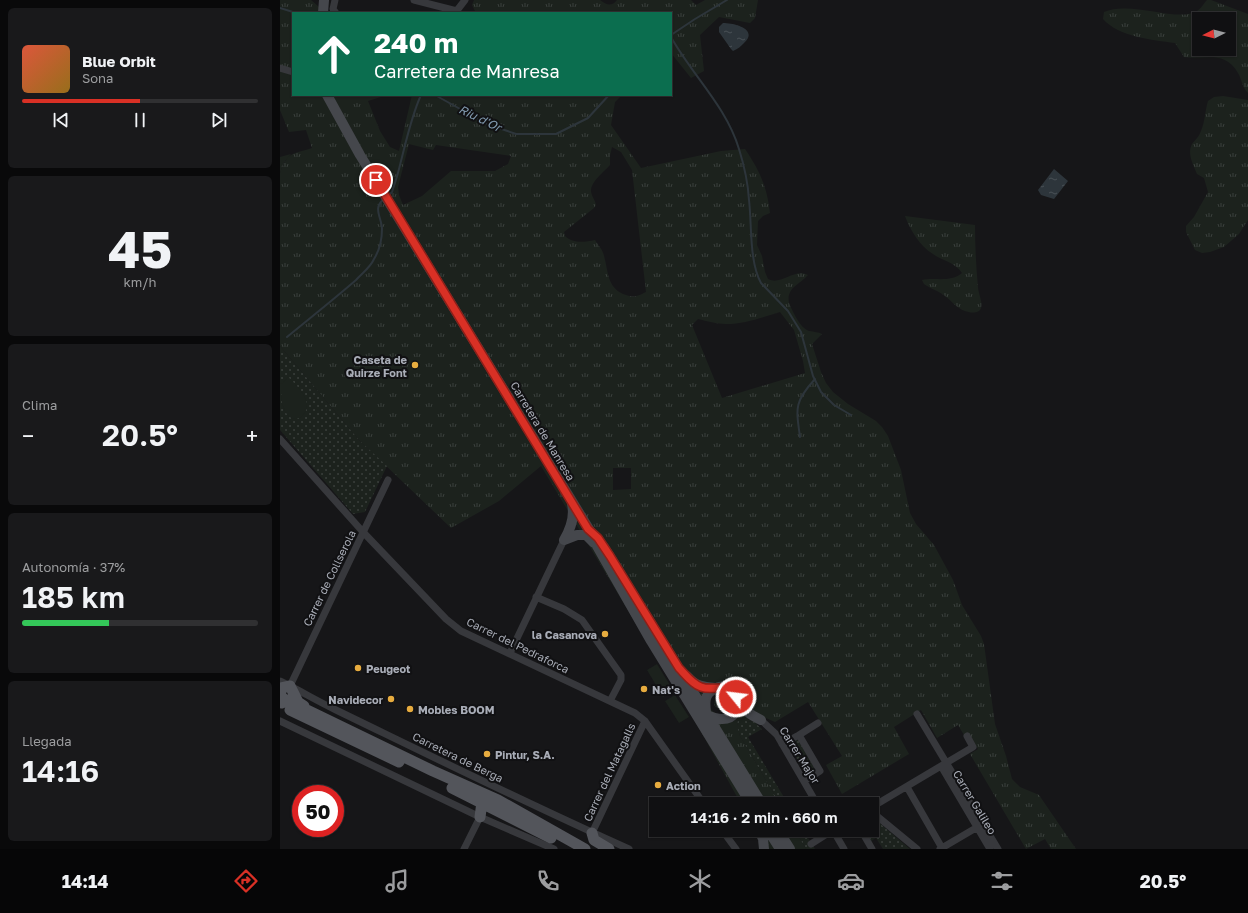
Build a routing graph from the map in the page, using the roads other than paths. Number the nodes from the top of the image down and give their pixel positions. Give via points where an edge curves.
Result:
1 (335, 0) edge
2 (414, 0) edge
3 (465, 0) edge
4 (335, 12) edge
5 (456, 12) edge
6 (280, 68) edge
7 (292, 72) edge
8 (328, 96) edge
9 (281, 441) edge
10 (388, 480) dead end
11 (571, 500) junction
12 (588, 529) junction
13 (363, 532) junction
14 (564, 540) junction
15 (597, 546) junction
16 (536, 597) junction
17 (510, 654) junction
18 (662, 659) junction
19 (679, 668) junction
20 (287, 686) edge
21 (717, 688) junction
22 (736, 697) junction
23 (280, 700) edge
24 (610, 701) junction
25 (316, 714) junction
26 (917, 714) dead end
27 (706, 715) junction
28 (728, 717) junction
29 (762, 720) junction
30 (280, 721) edge
31 (645, 721) junction
32 (818, 723) dead end
33 (799, 735) junction
34 (967, 736) dead end
35 (782, 744) junction
36 (738, 763) junction
37 (944, 764) junction
38 (433, 771) junction
39 (736, 781) junction
40 (804, 781) junction
41 (908, 787) junction
42 (699, 797) edge
43 (744, 797) edge
44 (746, 797) edge
45 (758, 797) edge
46 (813, 797) edge
47 (482, 802) junction
48 (879, 803) edge
49 (480, 817) junction
50 (879, 818) edge
51 (516, 820) junction
52 (980, 825) junction
53 (592, 833) junction
54 (727, 837) edge
55 (762, 837) edge
56 (772, 837) edge
57 (782, 837) edge
58 (822, 837) edge
59 (837, 837) edge
60 (865, 837) edge
61 (566, 838) junction
62 (811, 844) dead end
63 (941, 848) edge
64 (464, 849) edge
65 (554, 849) edge
66 (573, 849) edge
67 (585, 849) edge
68 (593, 849) edge
69 (609, 849) edge
70 (629, 849) edge
71 (736, 849) edge
72 (764, 849) edge
73 (780, 849) edge
74 (790, 849) edge
75 (844, 849) edge
76 (872, 849) edge
77 (917, 849) edge
78 (990, 849) edge
79 (998, 849) edge

1 - 4 street via 333,9
2 - 5 street
3 - 5 street
6 - 7 street
8 - 11 main road, Carretera de Manresa via 360,155
9 - 13 street, Carrer del Pedraforca
10 - 13 street, Carrer de Collserola
11 - 12 main road, Carretera de Manresa
11 - 14 main road via 573,519
12 - 15 main road, Carretera de Manresa
12 - 19 main road via 598,538 610,556
13 - 17 street, Carrer del Pedraforca via 446,619 462,631
13 - 20 street, Carrer de Collserola
14 - 15 main road via 586,535
14 - 16 street
15 - 18 main road, Carretera de Manresa
16 - 17 street
16 - 24 street via 582,620 621,675
17 - 24 street, Carrer del Pedraforca
18 - 27 main road via 697,707
18 - 39 main road, Carretera de Manresa
19 - 21 main road via 701,687
19 - 27 main road
20 - 23 main road via 280,688
20 - 25 main road via 298,702
20 - 53 street, Carretera de Berga
21 - 22 main road via 728,688
21 - 27 main road via 707,695
22 - 28 main road via 736,709
22 - 29 main road via 742,708
23 - 25 main road
23 - 47 main road via 324,726
24 - 31 street, Carrer del Pedraforca
25 - 38 main road
26 - 37 street, Carrer Galileo
27 - 28 main road via 717,719
27 - 36 main road
27 - 39 main road via 706,723
28 - 29 main road
28 - 36 main road via 724,734
29 - 35 street, Carrer Major
30 - 49 street
31 - 42 street, Carrer del Pedraforca
31 - 53 street, Carrer del Matagalls
32 - 33 street
33 - 35 street
33 - 40 street via 820,771
34 - 37 street via 973,747
35 - 40 street, Carrer Major
36 - 45 main road
37 - 41 street
37 - 52 street, Carrer Galileo
38 - 47 main road via 481,797
38 - 61 main road via 498,800
39 - 43 main road
39 - 44 main road
40 - 46 street, Carrer Major
41 - 48 street
41 - 63 street
47 - 49 main road
47 - 51 main road
49 - 51 main road via 489,812
49 - 64 street
49 - 65 street
50 - 77 street
51 - 66 main road
52 - 63 street
52 - 78 street, Carrer Galileo
52 - 79 street
53 - 69 main road via 594,840
53 - 70 street, Carretera de Berga
54 - 71 street
55 - 72 main road
56 - 73 main road
57 - 74 main road
58 - 62 street
59 - 75 street
60 - 76 street
61 - 67 main road
61 - 68 main road

